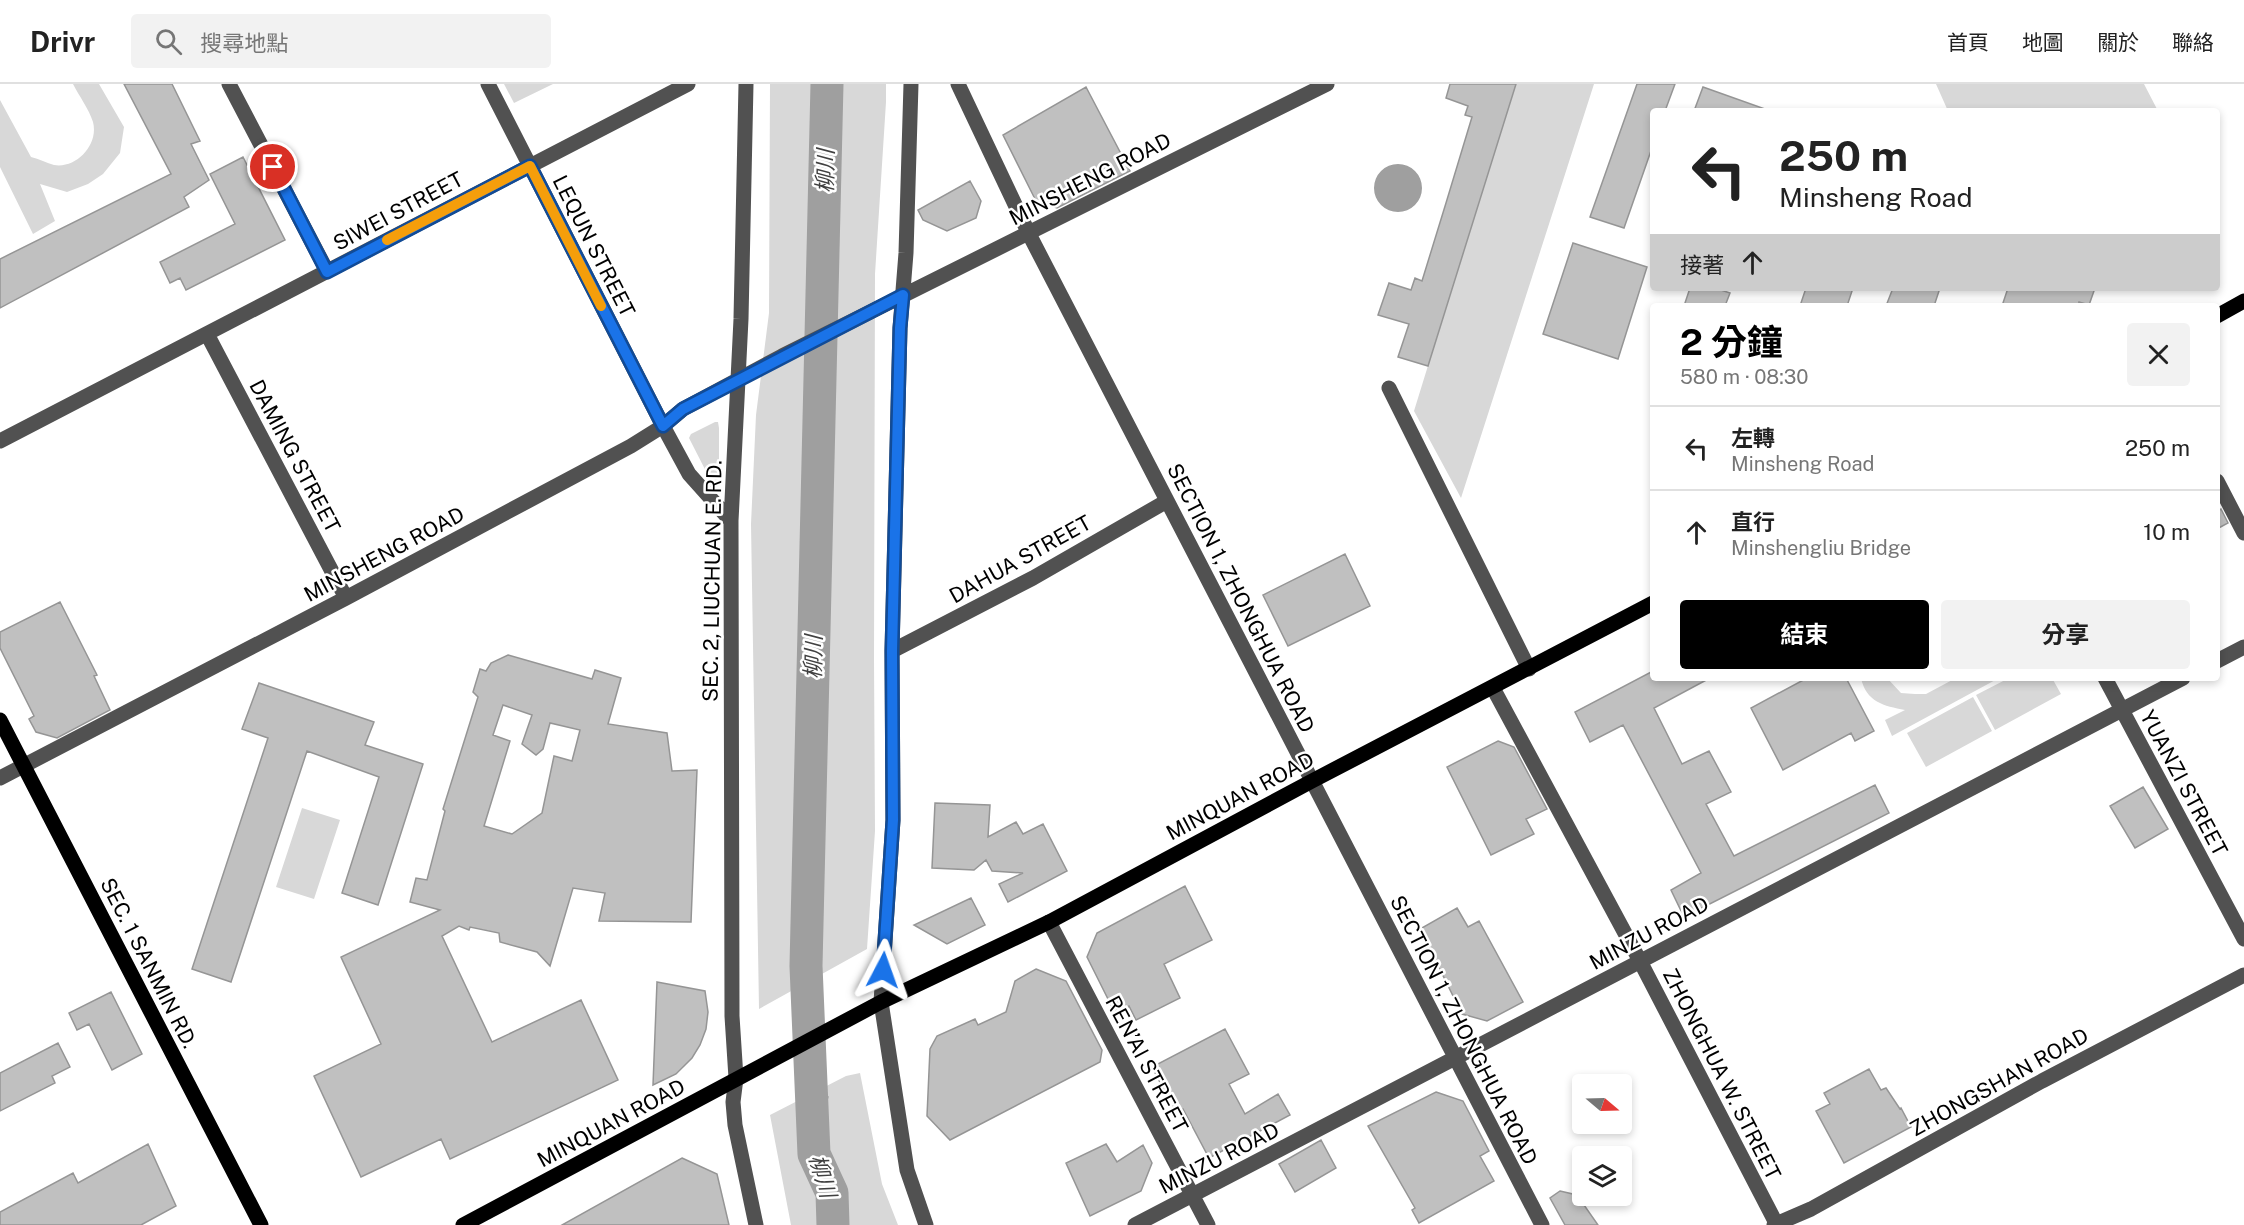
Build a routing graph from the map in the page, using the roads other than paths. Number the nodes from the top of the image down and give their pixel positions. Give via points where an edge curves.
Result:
1 (229, 84) edge
2 (488, 84) edge
3 (688, 84) edge
4 (746, 84) edge
5 (911, 84) edge
6 (958, 84) edge
7 (1327, 84) edge
8 (530, 166) junction
9 (1029, 234) junction
10 (327, 272) junction
11 (903, 295) junction
12 (2244, 301) edge
13 (2220, 314) edge
14 (207, 334) junction
15 (738, 381) junction
16 (1389, 388) dead end
17 (663, 426) junction
18 (0, 441) edge
19 (2220, 487) edge
20 (1167, 501) junction
21 (731, 521) junction
22 (2244, 533) edge
23 (346, 598) junction
24 (1650, 605) edge
25 (2244, 647) edge
26 (892, 651) junction
27 (2220, 659) edge
28 (1529, 669) junction
29 (2107, 681) edge
30 (2177, 681) edge
31 (1493, 688) junction
32 (2121, 709) junction
33 (0, 720) edge
34 (23, 765) junction
35 (0, 778) edge
36 (1312, 781) junction
37 (1049, 922) junction
38 (2244, 939) edge
39 (1640, 961) junction
40 (2244, 975) edge
41 (881, 1002) junction
42 (1455, 1056) junction
43 (736, 1078) junction
44 (1193, 1195) junction
45 (261, 1225) edge
46 (463, 1225) edge
47 (756, 1225) edge
48 (926, 1225) edge
49 (1135, 1225) edge
50 (1208, 1225) edge
51 (1542, 1225) edge
52 (1776, 1225) edge

1 - 10 street
2 - 8 street, LEQUN STREET
3 - 8 street, SIWEI STREET
4 - 15 street, SEC. 2, LIUCHUAN E. RD.
5 - 11 street
6 - 9 street, SECTION 1, ZHONGHUA ROAD
7 - 9 street, MINSHENG ROAD
8 - 10 street, SIWEI STREET
8 - 17 street, LEQUN STREET
9 - 11 street, MINSHENG ROAD
9 - 20 street, SECTION 1, ZHONGHUA ROAD
10 - 14 street, SIWEI STREET
11 - 15 street, MINSHENG ROAD
11 - 26 street
12 - 13 main road
14 - 18 street, SIWEI STREET
14 - 23 street, DAMING STREET
15 - 17 street, MINSHENG ROAD via 683,409
15 - 21 street, SEC. 2, LIUCHUAN E. RD.
16 - 28 street
17 - 21 street, LEQUN STREET via 689,474
17 - 23 street, MINSHENG ROAD
19 - 22 street
20 - 26 street, DAHUA STREET via 1033,578
20 - 36 street, SECTION 1, ZHONGHUA ROAD
21 - 43 street, SEC. 2, LIUCHUAN E. RD. via 732,1016
23 - 34 street, MINSHENG ROAD
24 - 28 main road, MINQUAN ROAD
25 - 27 street
26 - 41 street via 893,820
28 - 31 main road, MINQUAN ROAD
29 - 32 street, YUANZI STREET
30 - 32 street, MINZU ROAD
31 - 36 main road, MINQUAN ROAD
31 - 39 street, ZHONGHUA W. STREET
32 - 38 street, YUANZI STREET
32 - 39 street, MINZU ROAD
33 - 34 main road, SEC. 1 SANMIN RD.
34 - 35 street, MINSHENG ROAD
34 - 45 main road, SEC. 1 SANMIN RD.
36 - 37 main road, MINQUAN ROAD
36 - 42 street, SECTION 1, ZHONGHUA ROAD
37 - 41 main road, MINQUAN ROAD
37 - 44 street, REN’AI STREET
39 - 42 street, MINZU ROAD
39 - 52 street, ZHONGHUA W. STREET
40 - 52 street, ZHONGSHAN ROAD
41 - 43 main road, MINQUAN ROAD
41 - 48 street via 907,1170
42 - 44 street, MINZU ROAD
42 - 51 street, SECTION 1, ZHONGHUA ROAD
43 - 46 main road, MINQUAN ROAD
43 - 47 street, SEC. 2, LIUCHUAN E. RD. via 735,1125
44 - 49 street, MINZU ROAD
44 - 50 street, REN’AI STREET

